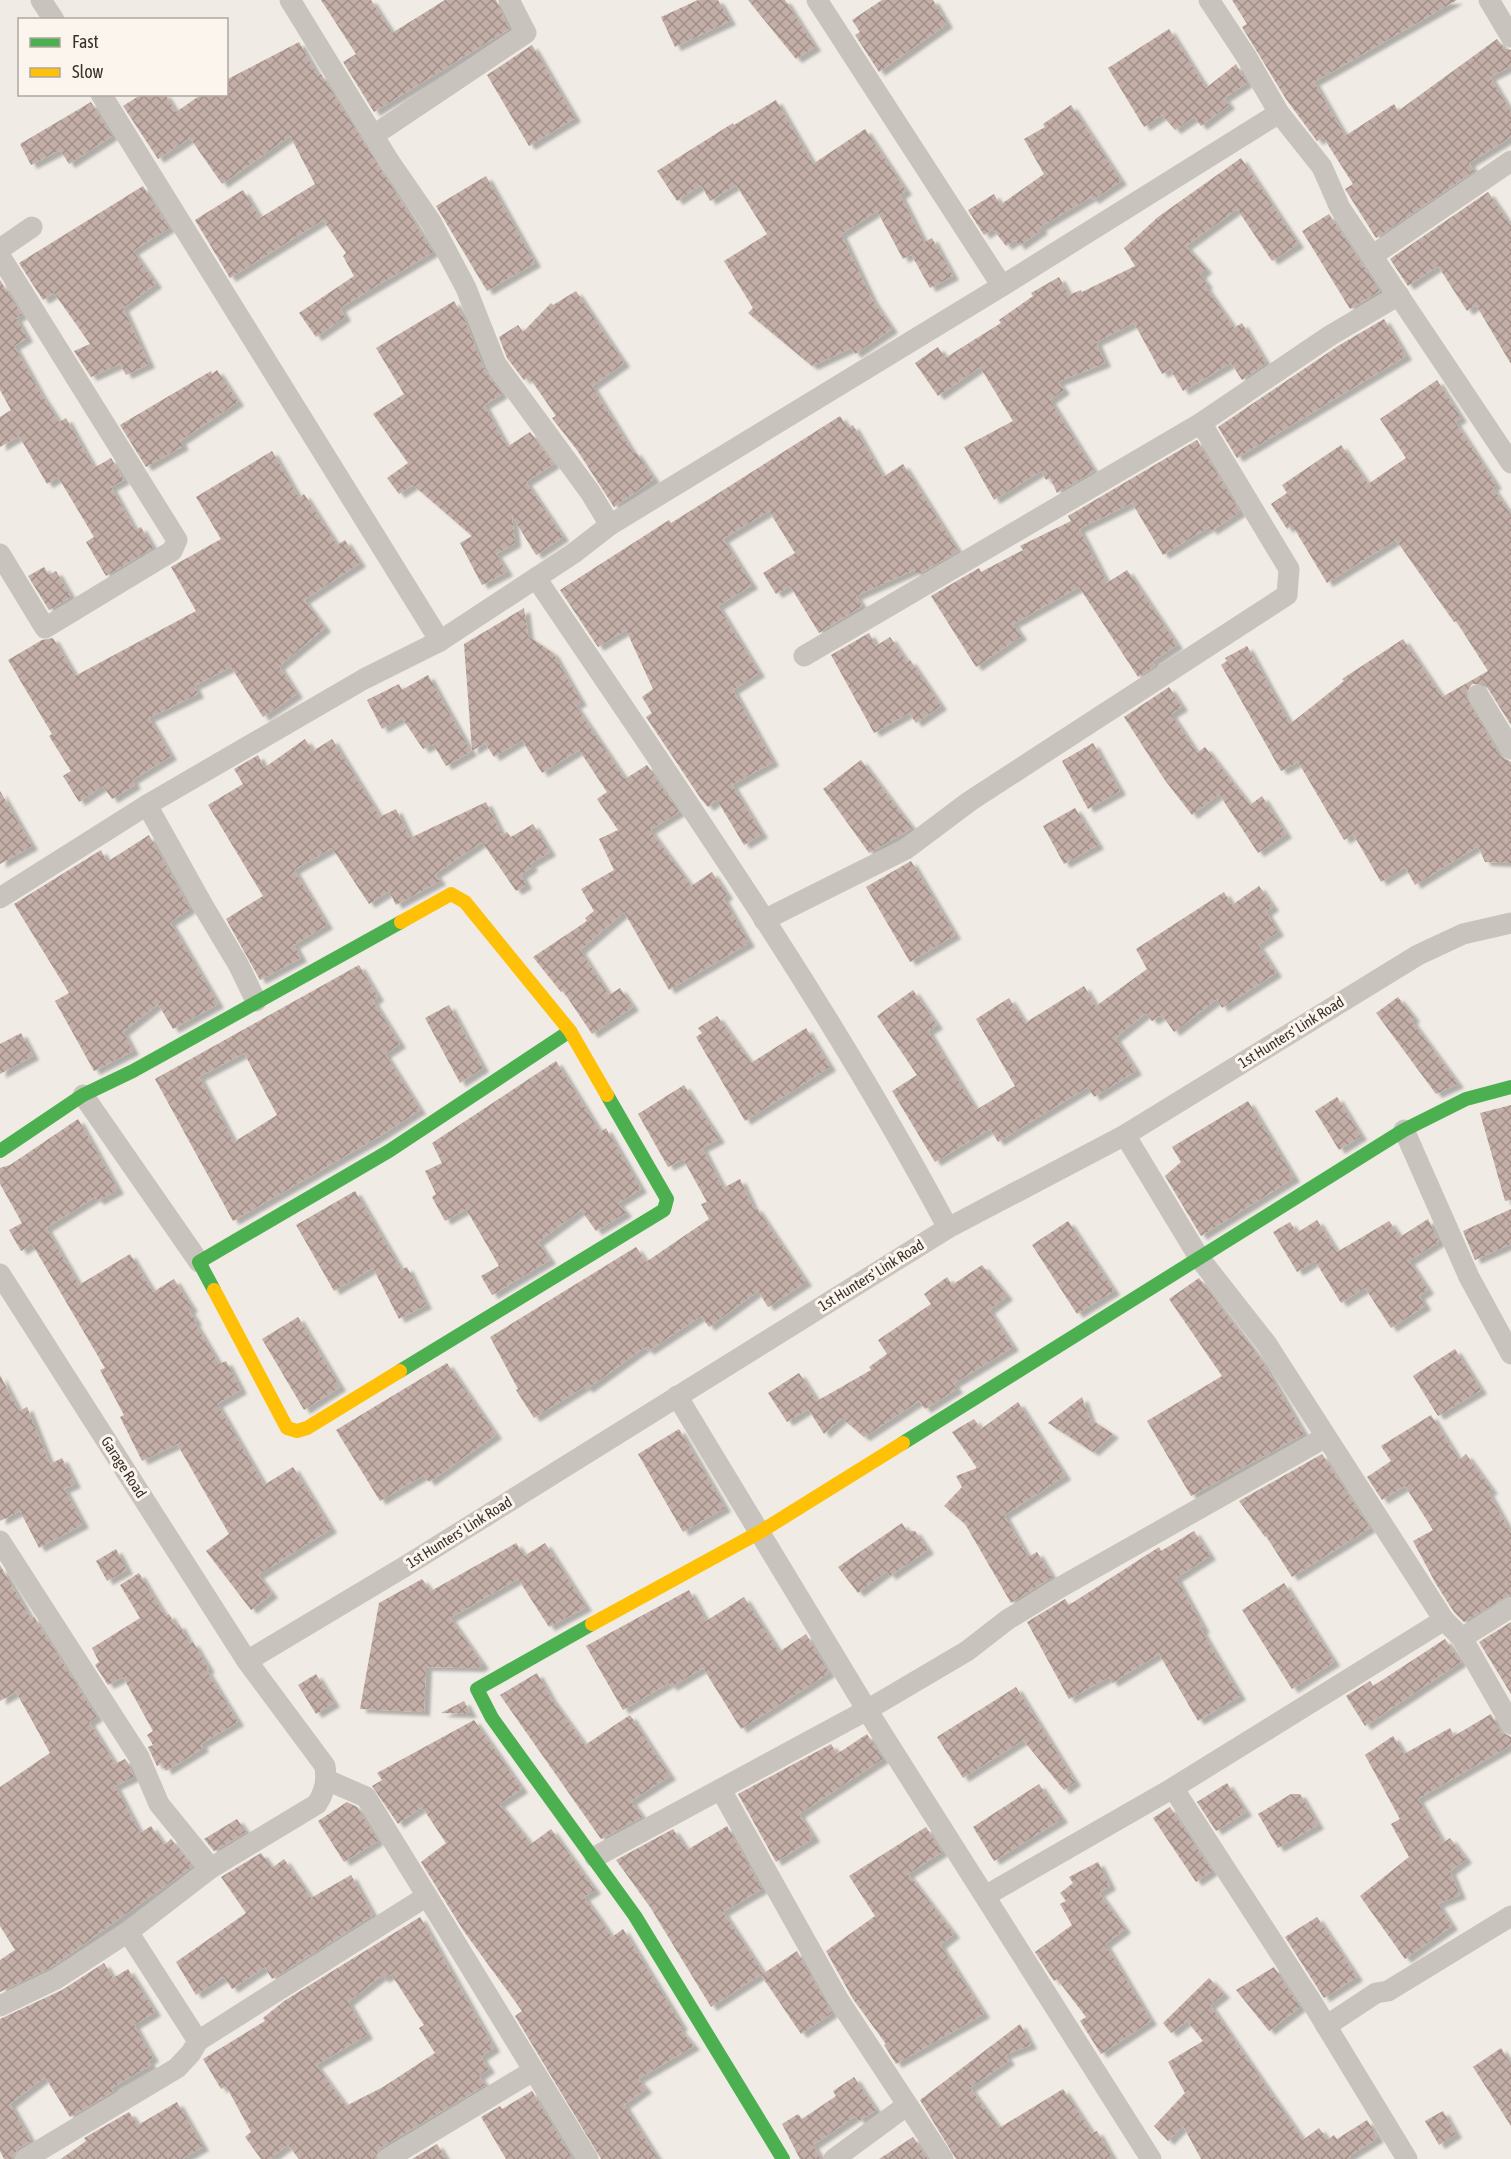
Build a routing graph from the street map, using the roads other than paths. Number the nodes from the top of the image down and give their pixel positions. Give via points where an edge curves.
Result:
1 (41, 0) edge
2 (290, 0) edge
3 (509, 0) edge
4 (817, 0) edge
5 (1209, 0) edge
6 (1489, 0) edge
7 (53, 18) edge
8 (1511, 37) edge
9 (102, 96) edge
10 (1279, 113) junction
11 (374, 135) junction
12 (1511, 161) edge
13 (32, 227) dead end
14 (0, 249) edge
15 (0, 256) edge
16 (1372, 256) junction
17 (1002, 286) junction
18 (1399, 295) junction
19 (1201, 423) junction
20 (1511, 463) edge
21 (610, 525) junction
22 (0, 554) edge
23 (536, 578) junction
24 (440, 641) junction
25 (804, 657) dead end
26 (1478, 695) dead end
27 (1511, 749) edge
28 (147, 805) junction
29 (0, 898) edge
30 (764, 920) junction
31 (1511, 923) edge
32 (256, 1001) junction
33 (570, 1031) junction
34 (1511, 1087) edge
35 (83, 1095) junction
36 (1404, 1130) junction
37 (1125, 1135) junction
38 (0, 1151) edge
39 (948, 1228) junction
40 (1200, 1259) junction
41 (199, 1262) junction
42 (0, 1274) edge
43 (1511, 1354) edge
44 (677, 1396) junction
45 (1324, 1438) junction
46 (760, 1532) junction
47 (0, 1542) edge
48 (1511, 1607) edge
49 (1443, 1620) junction
50 (1462, 1638) junction
51 (247, 1661) junction
52 (867, 1710) junction
53 (1511, 1724) edge
54 (327, 1780) junction
55 (1173, 1788) junction
56 (721, 1790) junction
57 (595, 1857) junction
58 (211, 1868) junction
59 (427, 1896) junction
60 (986, 1896) junction
61 (1511, 1916) edge
62 (128, 1932) junction
63 (6, 1997) edge
64 (1326, 2026) junction
65 (198, 2041) junction
66 (532, 2071) junction
67 (906, 2106) junction
68 (25, 2159) edge
69 (387, 2159) edge
70 (588, 2159) edge
71 (783, 2159) edge
72 (834, 2159) edge
73 (943, 2159) edge
74 (1151, 2159) edge
75 (1407, 2159) edge

1 - 7 street
2 - 11 street
3 - 11 street via 526,33
4 - 17 street
5 - 10 street
6 - 8 street
9 - 24 street
10 - 16 street via 1322,167 1340,208
10 - 17 street
11 - 21 street via 431,222 466,288 496,364
12 - 16 street
13 - 14 street
15 - 22 street via 177,540 172,551 45,628
16 - 18 street
17 - 21 street
18 - 19 street via 1331,334
18 - 20 street
19 - 25 street
19 - 30 street via 1289,569 1287,596 970,801 906,849
21 - 23 street
23 - 24 street
23 - 30 street
24 - 28 street via 364,680
26 - 27 street
28 - 29 street
28 - 32 street
30 - 39 street via 898,1135
31 - 37 street, 1st Hunters' Link Road via 1463,934 1418,955
32 - 33 street via 451,894 465,902
32 - 35 street
33 - 41 street via 380,1157
33 - 41 street via 668,1199 664,1210 297,1431 287,1428
34 - 36 street via 1466,1099
35 - 38 street
35 - 41 street
36 - 40 street
36 - 43 street via 1469,1277
37 - 39 street, 1st Hunters' Link Road
37 - 40 street
39 - 44 street, 1st Hunters' Link Road
40 - 45 street via 1266,1343
40 - 46 street
42 - 51 street, Garage Road
44 - 46 street
44 - 51 street, 1st Hunters' Link Road
45 - 49 street
45 - 52 street via 1059,1588 967,1651
46 - 52 street
46 - 57 street via 477,1689 492,1718
47 - 58 street via 137,1753 159,1804
48 - 50 street
49 - 50 street
49 - 55 street
50 - 53 street
51 - 54 street, Garage Road via 325,1766
52 - 56 street
52 - 60 street
54 - 58 street via 317,1804
54 - 59 street via 366,1797
55 - 60 street
55 - 64 street
56 - 57 street
56 - 67 street via 838,2000
57 - 71 street
58 - 62 street
59 - 65 street
59 - 66 street
60 - 74 street
61 - 64 street
62 - 63 street via 56,1980
62 - 65 street
64 - 75 street
65 - 68 street via 177,2068
66 - 69 street
66 - 70 street
67 - 72 street
67 - 73 street

